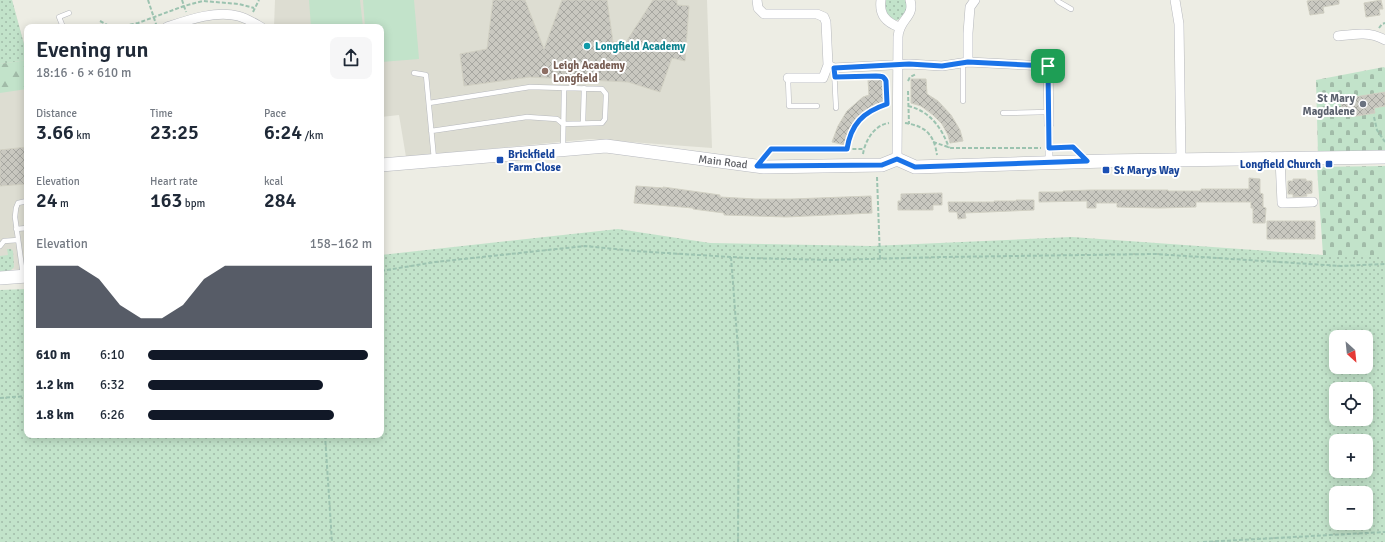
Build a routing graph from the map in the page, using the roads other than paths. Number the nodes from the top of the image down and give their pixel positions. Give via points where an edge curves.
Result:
1 (758, 0) edge
2 (881, 0) edge
3 (910, 0) edge
4 (975, 0) edge
5 (1057, 0) edge
6 (1176, 0) edge
7 (1071, 9) dead end
8 (69, 14) dead end
9 (62, 24) edge
10 (176, 24) edge
11 (255, 24) edge
12 (899, 27) junction
13 (1338, 36) dead end
14 (1385, 40) edge
15 (966, 62) junction
16 (898, 64) junction
17 (831, 67) junction
18 (414, 73) dead end
19 (788, 78) joint
20 (564, 88) junction
21 (584, 88) junction
22 (963, 101) dead end
23 (429, 104) junction
24 (817, 106) dead end
25 (836, 108) dead end
26 (1049, 112) junction
27 (1003, 113) dead end
28 (584, 123) junction
29 (563, 124) junction
30 (1049, 124) joint
31 (432, 131) junction
32 (563, 149) junction
33 (1385, 157) edge
34 (1280, 158) junction
35 (897, 159) junction
36 (1181, 160) junction
37 (434, 161) junction
38 (1049, 162) junction
39 (384, 165) edge
40 (24, 201) edge
41 (1313, 202) dead end
42 (24, 228) edge
43 (16, 229) junction
44 (18, 240) junction
45 (0, 246) edge
46 (24, 271) edge
47 (24, 276) edge
48 (0, 278) edge

1 - 17 street via 758,8 764,14 817,14 824,17
2 - 12 street via 883,17
3 - 12 street via 911,11
4 - 15 street via 970,7
5 - 7 lane
6 - 36 street via 1179,24
8 - 9 lane via 59,17
10 - 11 street via 200,17 223,15 238,16
12 - 16 street
13 - 14 street via 1370,34
15 - 16 street via 942,66
15 - 22 lane
15 - 26 street via 1048,66
16 - 17 street
16 - 35 street
17 - 19 street via 824,78
17 - 25 lane
18 - 23 lane via 426,75
19 - 24 lane via 789,106
20 - 21 lane
20 - 23 lane via 530,87
20 - 29 lane
21 - 28 lane
21 - 28 lane via 602,89 606,94 604,121
23 - 31 lane
26 - 27 lane
26 - 30 street
28 - 29 lane
29 - 31 lane via 557,119 527,117
29 - 32 lane
30 - 38 street
31 - 37 lane
32 - 35 main road, Main Road via 606,146 757,166 882,165
32 - 37 main road, Main Road
33 - 34 main road
34 - 36 main road
34 - 41 street via 1282,203
35 - 38 main road via 915,167
36 - 38 main road
37 - 39 main road, Main Road
40 - 43 lane via 19,202 16,208
42 - 43 lane
43 - 44 lane
44 - 45 lane via 4,242
44 - 46 lane
47 - 48 main road

